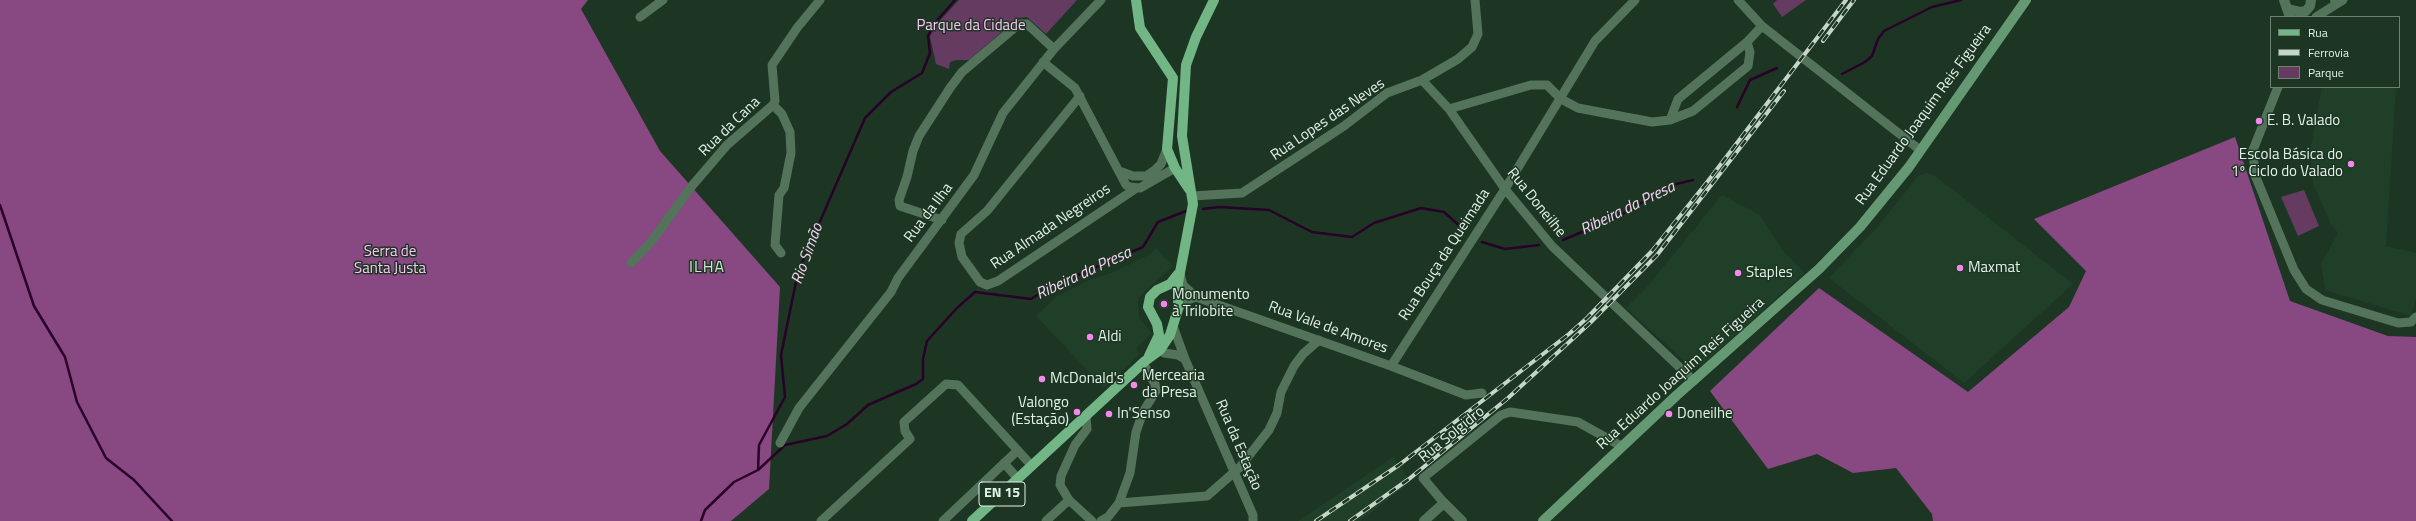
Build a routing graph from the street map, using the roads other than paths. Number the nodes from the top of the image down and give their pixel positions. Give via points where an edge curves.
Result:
1 (663, 0) edge
2 (820, 0) edge
3 (1101, 0) edge
4 (1136, 0) edge
5 (1214, 0) edge
6 (1475, 0) edge
7 (1636, 0) edge
8 (1738, 0) edge
9 (2026, 0) edge
10 (2311, 0) edge
11 (2335, 0) edge
12 (2342, 0) edge
13 (2287, 9) edge
14 (2318, 16) edge
15 (640, 17) dead end
16 (1762, 26) junction
17 (1747, 42) junction
18 (1054, 49) junction
19 (1043, 62) junction
20 (1185, 74) junction
21 (1173, 78) junction
22 (1422, 80) junction
23 (2278, 88) edge
24 (1080, 96) junction
25 (1561, 99) junction
26 (773, 105) junction
27 (1448, 109) junction
28 (1670, 120) junction
29 (1182, 136) junction
30 (1167, 149) junction
31 (1920, 150) junction
32 (1175, 168) junction
33 (1119, 171) junction
34 (1135, 188) junction
35 (1505, 189) junction
36 (1192, 196) junction
37 (942, 220) junction
38 (781, 253) dead end
39 (631, 263) dead end
40 (1180, 270) junction
41 (1162, 288) junction
42 (1194, 296) junction
43 (1177, 302) junction
44 (2416, 317) edge
45 (1155, 320) junction
46 (1173, 326) junction
47 (1319, 340) junction
48 (1179, 345) junction
49 (1160, 352) junction
50 (1173, 354) junction
51 (1185, 359) junction
52 (1144, 362) junction
53 (1391, 366) junction
54 (1694, 381) junction
55 (1482, 393) dead end
56 (1086, 417) junction
57 (780, 443) dead end
58 (1621, 446) junction
59 (1017, 451) junction
60 (1004, 463) junction
61 (1032, 466) junction
62 (1234, 470) junction
63 (1018, 479) junction
64 (1069, 500) junction
65 (1119, 503) junction
66 (1444, 503) junction
67 (821, 521) edge
68 (943, 521) edge
69 (972, 521) edge
70 (1046, 521) edge
71 (1092, 521) edge
72 (1101, 521) edge
73 (1253, 521) edge
74 (1424, 521) edge
75 (1462, 521) edge
76 (1543, 521) edge

1 - 15 street
2 - 26 street, Rua da Cana via 772,65 775,101
3 - 18 street, Rua da Ilha
4 - 21 main road via 1140,28
5 - 20 main road via 1196,37
6 - 22 street, Rua Lopes das Neves via 1478,34 1472,47
7 - 25 street, Rua Bouça da Queimada via 1595,41
8 - 16 street
9 - 31 main road, Rua Eduardo Joaquim Reis Figueira
10 - 13 street via 2306,11
11 - 12 street
12 - 14 street
16 - 17 street
16 - 31 street
17 - 28 street via 1678,99
17 - 28 street via 1750,52 1748,66 1693,111
18 - 19 street, Rua da Ilha
18 - 37 street via 1027,24 1019,24 962,72 950,88 919,136 899,200 900,206
19 - 24 street via 1075,88
19 - 37 street, Rua da Ilha via 1003,113 974,175
20 - 21 main road via 1178,80
20 - 29 main road
21 - 30 main road
22 - 27 street, Rua Doneilhe
22 - 36 street, Rua Lopes das Neves via 1387,93 1344,126 1242,193
23 - 44 street via 2253,150 2255,174 2294,270 2306,289 2322,300 2398,323 2411,322
24 - 33 street
24 - 34 street, Rua Almada Negreiros via 987,211 961,234 959,243 962,257 980,282 987,285 998,281
25 - 27 street via 1547,85 1531,85
25 - 28 street via 1578,108 1607,114 1652,122
25 - 35 street, Rua Bouça da Queimada
26 - 38 street via 782,114 790,132 790,153 784,188 779,195 775,245
26 - 39 street, Rua da Cana via 727,145 691,187 651,242
27 - 35 street, Rua Doneilhe
29 - 32 main road via 1180,158
29 - 36 main road
30 - 32 main road
30 - 33 street via 1161,164 1146,176 1133,176
31 - 54 main road, Rua Eduardo Joaquim Reis Figueira via 1887,195 1819,269
32 - 34 street via 1146,186
32 - 36 main road
33 - 34 street via 1126,185
35 - 53 street, Rua Bouça da Queimada
35 - 54 street, Rua Doneilhe via 1552,246
36 - 40 main road via 1192,212
37 - 57 street, Rua da Ilha via 898,278 891,292 799,408
40 - 41 main road via 1174,281
40 - 42 street via 1183,286
40 - 43 main road
41 - 43 main road
41 - 45 main road via 1150,297 1148,307
42 - 43 street
42 - 43 street
42 - 47 street, Rua Vale de Amores
43 - 45 main road via 1172,317
43 - 46 main road
45 - 49 street via 1163,335 1159,344
45 - 52 main road via 1157,340
46 - 48 street, Rua da Estação
46 - 49 main road
47 - 53 street, Rua Vale de Amores
47 - 62 street via 1294,366 1281,392 1277,413 1269,430 1240,467
48 - 50 street
48 - 51 street, Rua da Estação
49 - 50 street
49 - 52 main road
50 - 51 street
51 - 62 street, Rua da Estação
52 - 56 main road
52 - 65 street via 1156,391 1143,412 1136,432 1130,473
53 - 55 street, Rua Vale de Amores via 1466,395
54 - 58 main road, Rua Eduardo Joaquim Reis Figueira
56 - 61 main road
56 - 64 street via 1087,429 1075,445 1061,476 1060,485
58 - 66 street, Rua Solgidro via 1578,422 1510,412 1501,415 1424,478
58 - 76 main road, Rua Eduardo Joaquim Reis Figueira
59 - 60 street
59 - 61 street
59 - 67 street via 958,385 946,384 904,422 905,431 910,438
60 - 63 street
60 - 68 street
61 - 63 main road, EN 15
62 - 65 street via 1207,496
62 - 73 street, Rua da Estação via 1253,515
63 - 69 main road, EN 15
64 - 70 street
64 - 71 street
65 - 72 street via 1108,517
66 - 74 street
66 - 75 street

